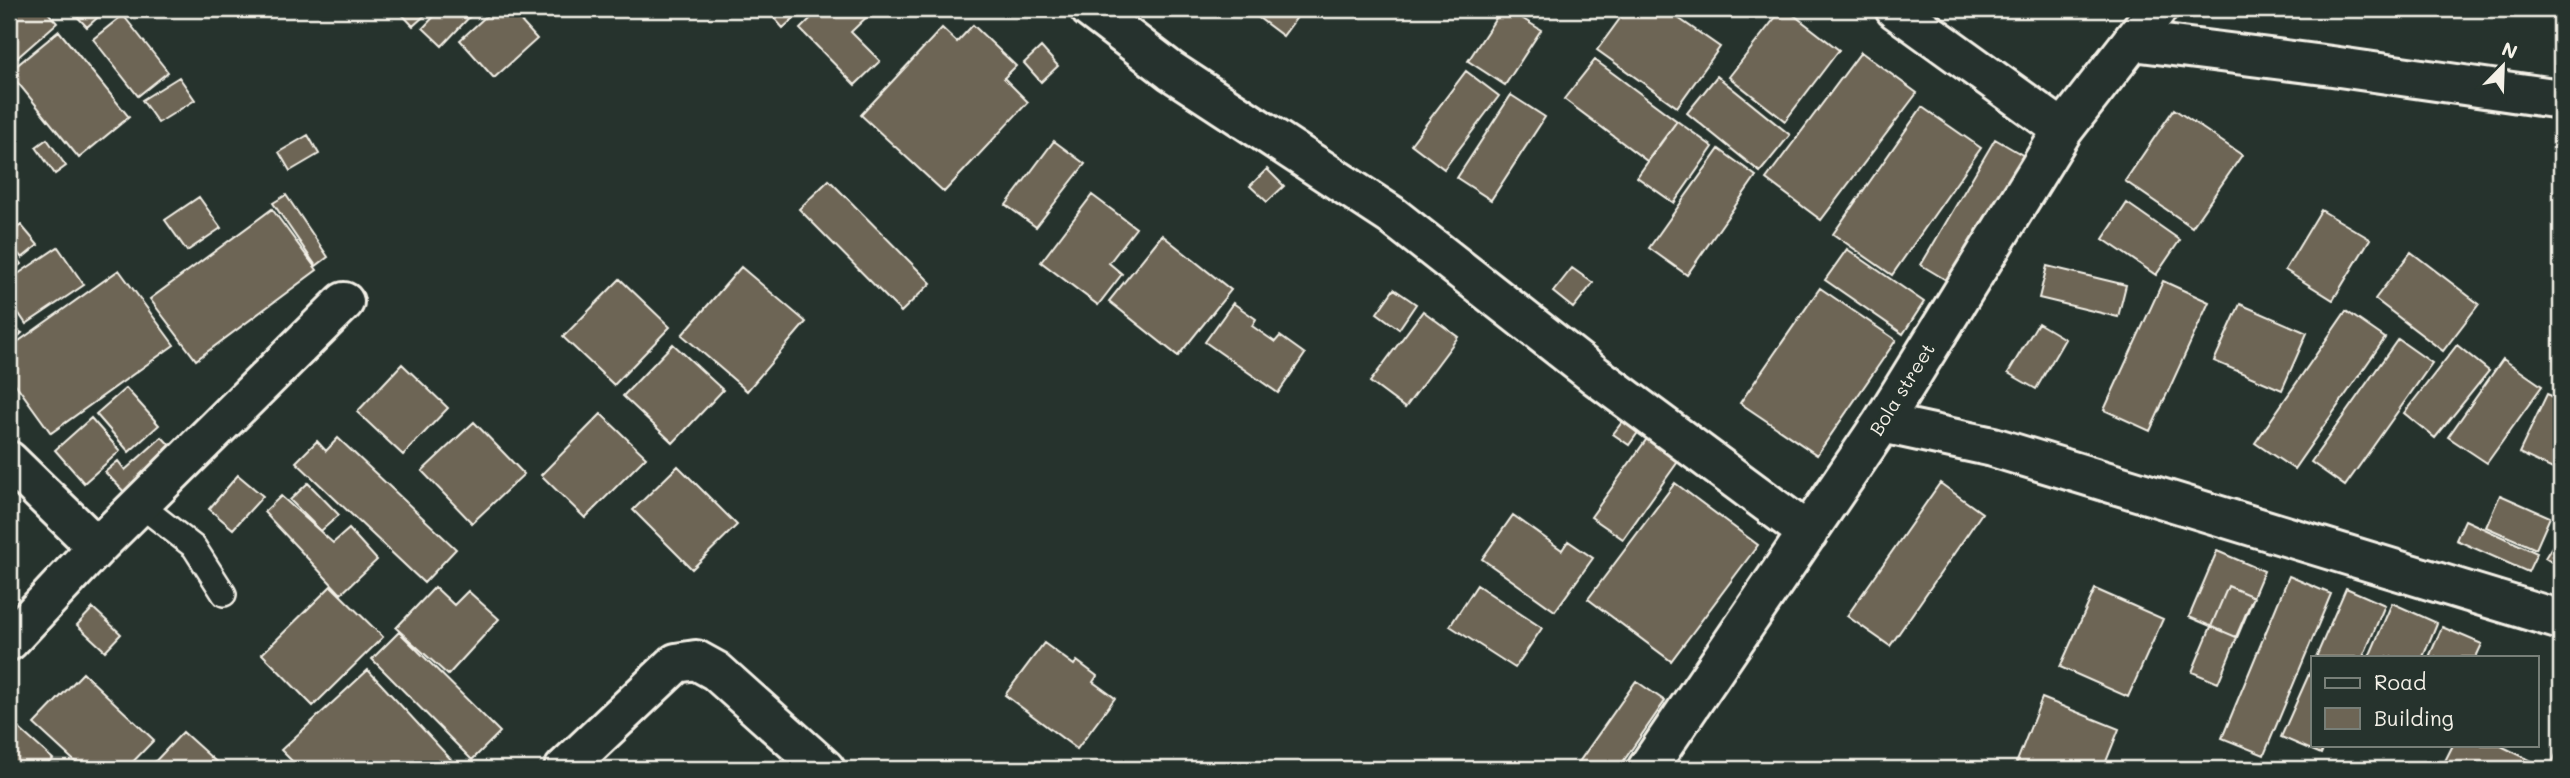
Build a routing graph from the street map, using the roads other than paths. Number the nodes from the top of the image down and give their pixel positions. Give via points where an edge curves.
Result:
1 (1090, 9) edge
2 (1895, 9) edge
3 (2157, 9) edge
4 (2133, 41) junction
5 (2561, 99) edge
6 (2063, 130) junction
7 (344, 302) dead end
8 (1882, 423) junction
9 (9, 461) edge
10 (139, 504) junction
11 (1808, 533) junction
12 (97, 547) junction
13 (224, 594) dead end
14 (2561, 620) edge
15 (9, 641) edge
16 (564, 769) edge
17 (825, 769) edge
18 (1647, 769) edge

1 - 11 street via 1171,71 1391,215 1596,376
2 - 6 street
3 - 4 street, Bola street
4 - 5 street
4 - 6 street, Bola street
6 - 8 street, Bola street
7 - 10 street
8 - 11 street, Bola street
8 - 14 street via 1993,447
9 - 12 street
10 - 12 street
10 - 13 lane via 194,547
11 - 18 street, Bola street
12 - 15 street
16 - 17 street via 677,663 696,660 716,671

